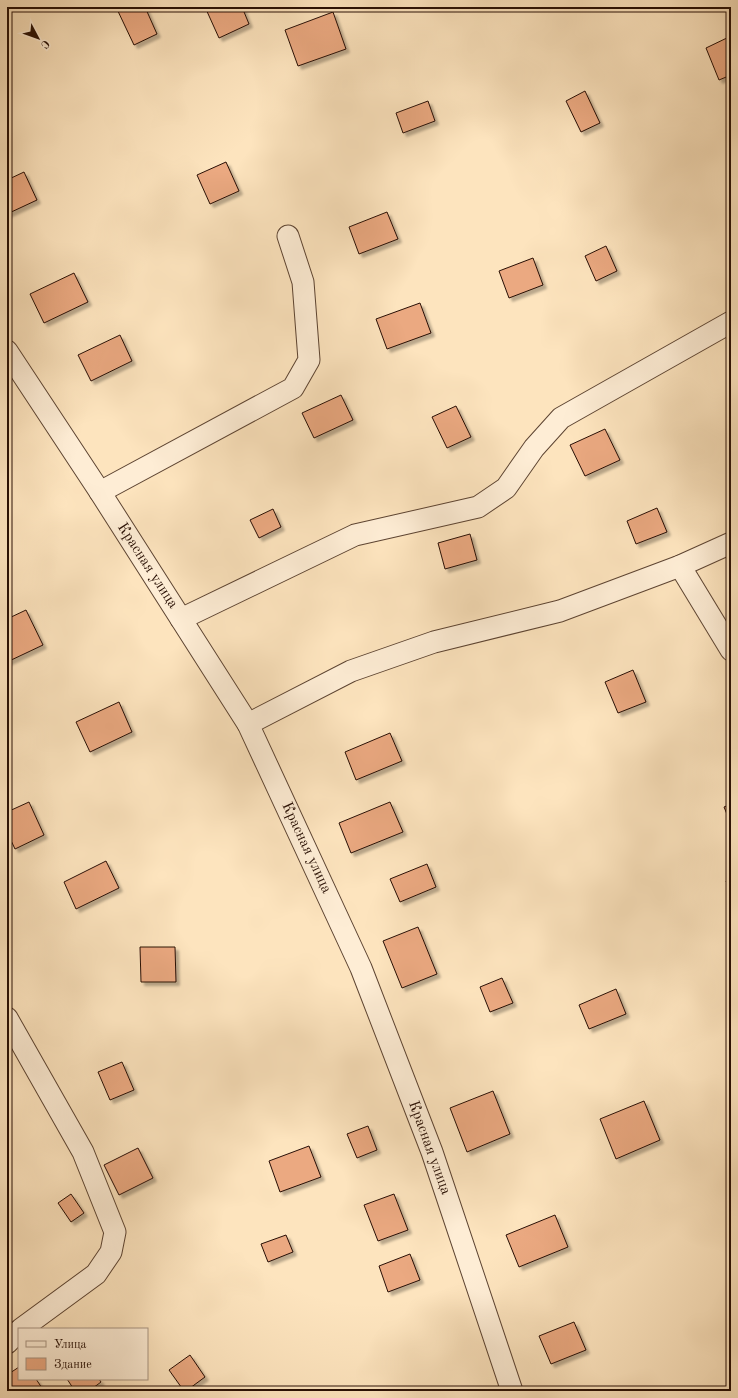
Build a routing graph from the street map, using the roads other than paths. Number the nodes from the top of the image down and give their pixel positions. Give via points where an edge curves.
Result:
1 (288, 236) dead end
2 (731, 322) edge
3 (7, 351) edge
4 (100, 492) junction
5 (731, 543) edge
6 (680, 566) junction
7 (181, 619) junction
8 (731, 650) edge
9 (248, 724) junction
10 (7, 1018) edge
11 (23, 1328) edge
12 (18, 1332) edge
13 (7, 1343) edge
14 (512, 1391) edge

1 - 4 street via 303,282 309,360 293,388
2 - 7 street via 561,418 534,448 506,488 478,507 355,535
3 - 4 street, Красная улица
4 - 7 street, Красная улица
5 - 6 street
6 - 8 street
6 - 9 street via 560,611 434,642 351,670
7 - 9 street, Красная улица
9 - 14 street, Красная улица via 361,968 432,1152
10 - 11 street via 83,1152 115,1232 111,1252 96,1274
12 - 13 street

